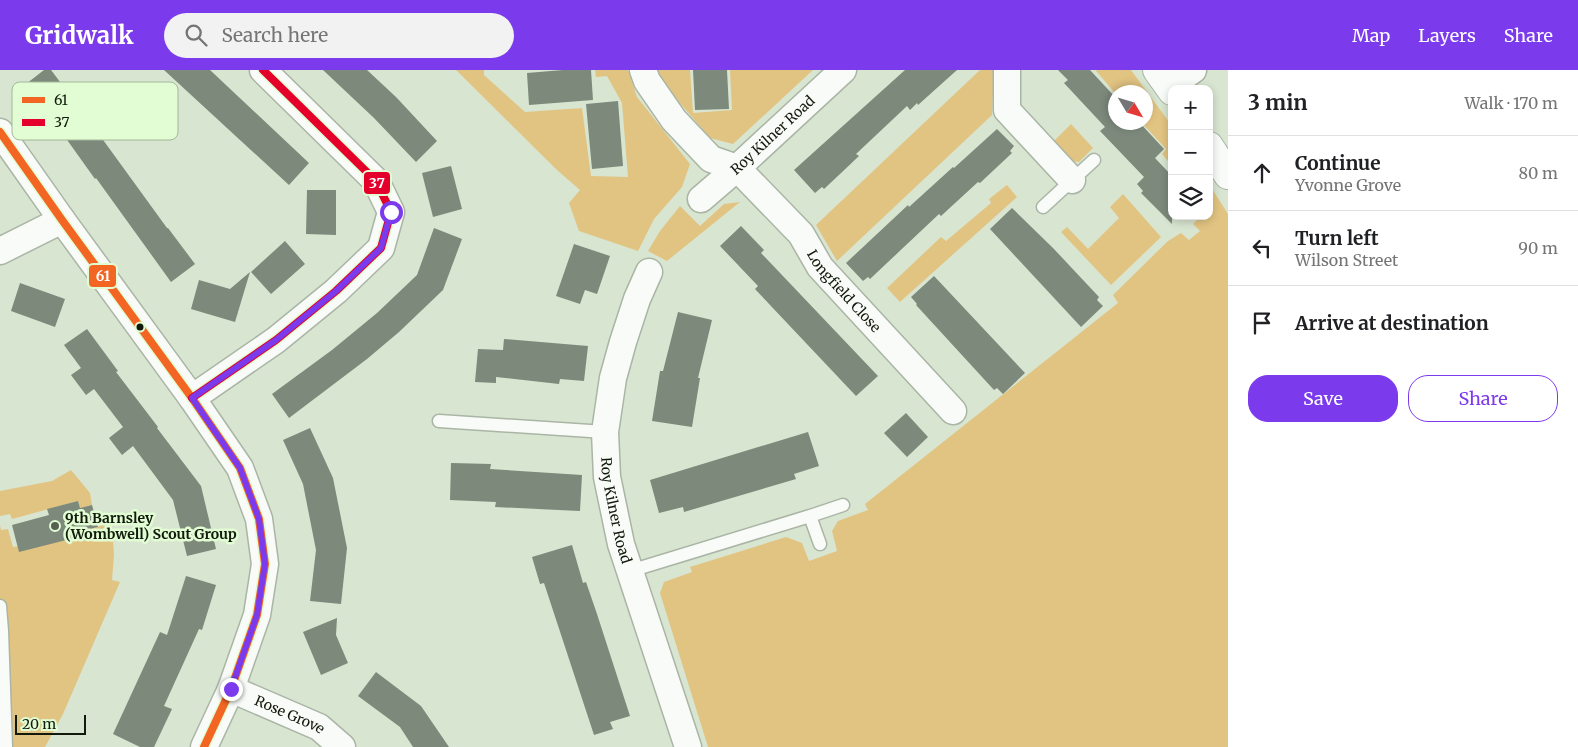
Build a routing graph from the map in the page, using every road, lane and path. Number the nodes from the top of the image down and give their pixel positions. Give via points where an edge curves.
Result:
1 (262, 70) edge
2 (643, 70) edge
3 (844, 70) edge
4 (1007, 70) edge
5 (1193, 70) edge
6 (1166, 83) edge
7 (0, 132) edge
8 (1213, 152) edge
9 (1094, 160) dead end
10 (738, 168) junction
11 (1228, 175) edge
12 (1072, 180) junction
13 (701, 199) dead end
14 (1043, 207) dead end
15 (62, 220) junction
16 (0, 251) edge
17 (650, 272) dead end
18 (192, 398) junction
19 (953, 411) dead end
20 (439, 421) dead end
21 (605, 432) junction
22 (843, 505) dead end
23 (810, 516) junction
24 (820, 544) dead end
25 (630, 571) junction
26 (0, 606) edge
27 (231, 689) junction
28 (6, 747) edge
29 (204, 747) edge
30 (342, 747) edge
31 (688, 747) edge

1 - 18 street via 376,181 391,212 381,248 336,291 276,340
2 - 10 street via 674,120 711,159
3 - 10 street, Roy Kilner Road
4 - 12 street via 1007,110
5 - 6 street
7 - 15 street
8 - 11 street
9 - 12 lane
10 - 13 street, Roy Kilner Road
10 - 19 street, Longfield Close via 801,234 820,267 909,379
12 - 14 lane
15 - 16 street
15 - 18 street
17 - 21 street, Roy Kilner Road via 622,342
18 - 27 street via 240,468 259,519 265,564 257,615
20 - 21 lane
21 - 25 street, Roy Kilner Road via 607,477
22 - 23 lane
23 - 24 lane
23 - 25 lane
25 - 31 street, Roy Kilner Road
26 - 28 lane
27 - 29 street
27 - 30 street, Rose Grove via 319,727

